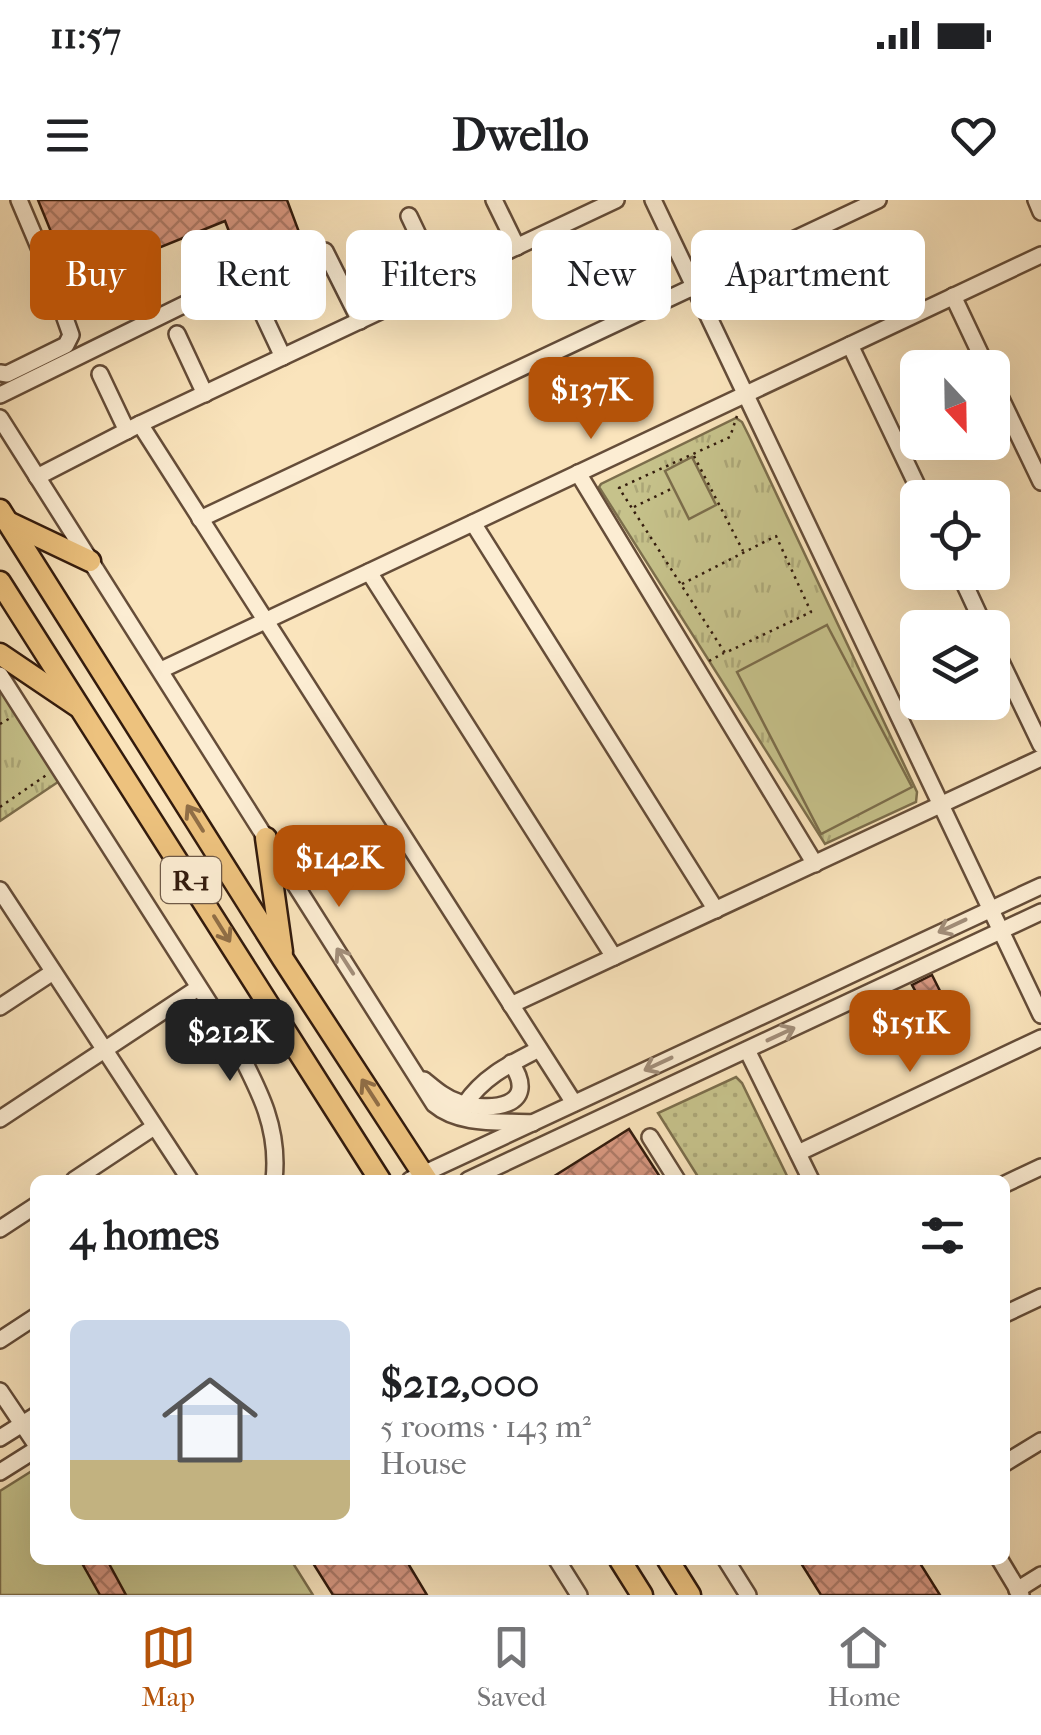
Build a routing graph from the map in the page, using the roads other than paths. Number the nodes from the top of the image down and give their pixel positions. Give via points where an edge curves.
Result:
1 (18, 200) edge
2 (494, 200) edge
3 (616, 200) edge
4 (653, 200) edge
5 (878, 200) edge
6 (1036, 200) edge
7 (598, 204) edge
8 (1041, 212) edge
9 (408, 216) dead end
10 (415, 230) edge
11 (815, 230) edge
12 (517, 247) junction
13 (512, 249) edge
14 (326, 253) edge
15 (1041, 255) edge
16 (691, 282) edge
17 (691, 289) edge
18 (953, 296) junction
19 (181, 306) edge
20 (266, 320) edge
21 (709, 320) edge
22 (360, 321) joint
23 (177, 334) dead end
24 (850, 345) junction
25 (978, 350) edge
26 (283, 357) junction
27 (0, 373) edge
28 (100, 374) dead end
29 (205, 394) junction
30 (0, 395) edge
31 (744, 395) junction
32 (1010, 417) edge
33 (0, 418) edge
34 (133, 428) junction
35 (578, 474) junction
36 (38, 478) junction
37 (914, 480) edge
38 (1041, 482) edge
39 (4, 516) edge
40 (200, 518) junction
41 (473, 523) junction
42 (90, 560) junction
43 (369, 572) junction
44 (0, 582) edge
45 (266, 621) junction
46 (0, 654) edge
47 (161, 670) junction
48 (0, 675) edge
49 (1010, 681) edge
50 (84, 711) junction
51 (1041, 746) edge
52 (1041, 758) edge
53 (940, 806) junction
54 (266, 838) junction
55 (815, 864) junction
56 (1041, 886) edge
57 (2, 896) edge
58 (991, 908) junction
59 (716, 910) junction
60 (1041, 912) edge
61 (1002, 930) junction
62 (614, 957) junction
63 (283, 959) junction
64 (53, 972) junction
65 (198, 988) junction
66 (512, 1005) junction
67 (0, 1007) edge
68 (1041, 1015) edge
69 (1041, 1038) edge
70 (540, 1049) junction
71 (104, 1050) junction
72 (747, 1050) junction
73 (512, 1063) junction
74 (415, 1073) junction
75 (516, 1098) junction
76 (574, 1103) junction
77 (465, 1104) junction
78 (0, 1119) edge
79 (529, 1123) junction
80 (154, 1127) junction
81 (650, 1137) dead end
82 (798, 1152) junction
83 (502, 1163) junction
84 (1041, 1167) edge
85 (82, 1175) edge
86 (187, 1175) edge
87 (274, 1175) edge
88 (377, 1175) edge
89 (418, 1175) edge
90 (426, 1175) edge
91 (483, 1175) edge
92 (510, 1175) edge
93 (674, 1175) edge
94 (809, 1175) edge
95 (1010, 1182) edge
96 (30, 1209) edge
97 (0, 1229) edge
98 (1041, 1297) edge
99 (1010, 1312) edge
100 (30, 1319) edge
101 (0, 1340) edge
102 (0, 1390) edge
103 (29, 1420) edge
104 (0, 1438) edge
105 (1041, 1441) edge
106 (30, 1451) edge
107 (1010, 1460) edge
108 (0, 1472) edge
109 (559, 1565) edge
110 (623, 1565) edge
111 (671, 1565) edge
112 (729, 1565) edge
113 (1003, 1565) edge
114 (1041, 1575) edge
115 (1019, 1592) edge
116 (579, 1595) edge
117 (642, 1595) edge
118 (690, 1595) edge
119 (748, 1595) edge

1 - 27 street via 72,335 66,346
2 - 12 street
3 - 7 street
4 - 16 street
5 - 11 street
6 - 8 street
7 - 12 street
9 - 10 street
12 - 13 street
14 - 22 street
15 - 18 street
17 - 40 street
18 - 24 street
18 - 25 street
19 - 30 street
20 - 26 street
21 - 31 street
22 - 26 street
23 - 29 street
24 - 31 street
24 - 37 street
26 - 29 street
28 - 34 street
29 - 34 street
31 - 35 street
31 - 53 street
32 - 38 street
33 - 36 street
34 - 36 street
34 - 40 street
35 - 41 street
35 - 55 street
36 - 42 street
39 - 42 main road
63 -> 39 main road, R-1
40 - 45 street
41 - 43 street
41 - 59 street
42 - 47 street
43 - 45 street
43 - 62 street
44 - 50 main road, R-1
45 - 47 street
45 - 66 street
46 - 50 main road
47 - 54 street
48 - 65 street
49 - 51 street
50 -> 88 main road, R-1
52 - 53 street
53 - 55 street
53 - 58 street
54 - 63 main road
74 -> 54 street
55 - 59 street
56 - 58 street
57 - 64 street
58 - 61 street
58 -> 76 street
59 - 62 street
60 - 61 street
61 - 68 street
72 -> 61 street
62 - 66 street
89 -> 63 main road, R-1
64 - 67 street
64 - 71 street
65 - 71 street
65 - 87 street via 263,1098
66 - 70 street
69 - 82 street
70 - 73 street
70 - 76 street
71 - 78 street
71 - 80 street
72 - 82 street
72 - 83 street
73 - 75 street via 522,1086
73 - 77 street via 486,1078
74 - 77 street
74 - 79 street via 446,1114
75 - 77 street via 499,1107
75 - 79 street
76 - 79 street
79 - 90 street
80 - 85 street
80 - 86 street
81 - 93 street
82 - 94 street
83 - 91 street
83 - 92 street
84 - 95 street
96 - 97 street
98 - 99 street
100 - 101 street
102 - 103 street
103 - 104 street
105 - 107 street
106 - 108 street
109 - 116 street
110 - 117 main road
111 - 118 main road
112 - 119 street
113 - 115 street
114 - 115 street

